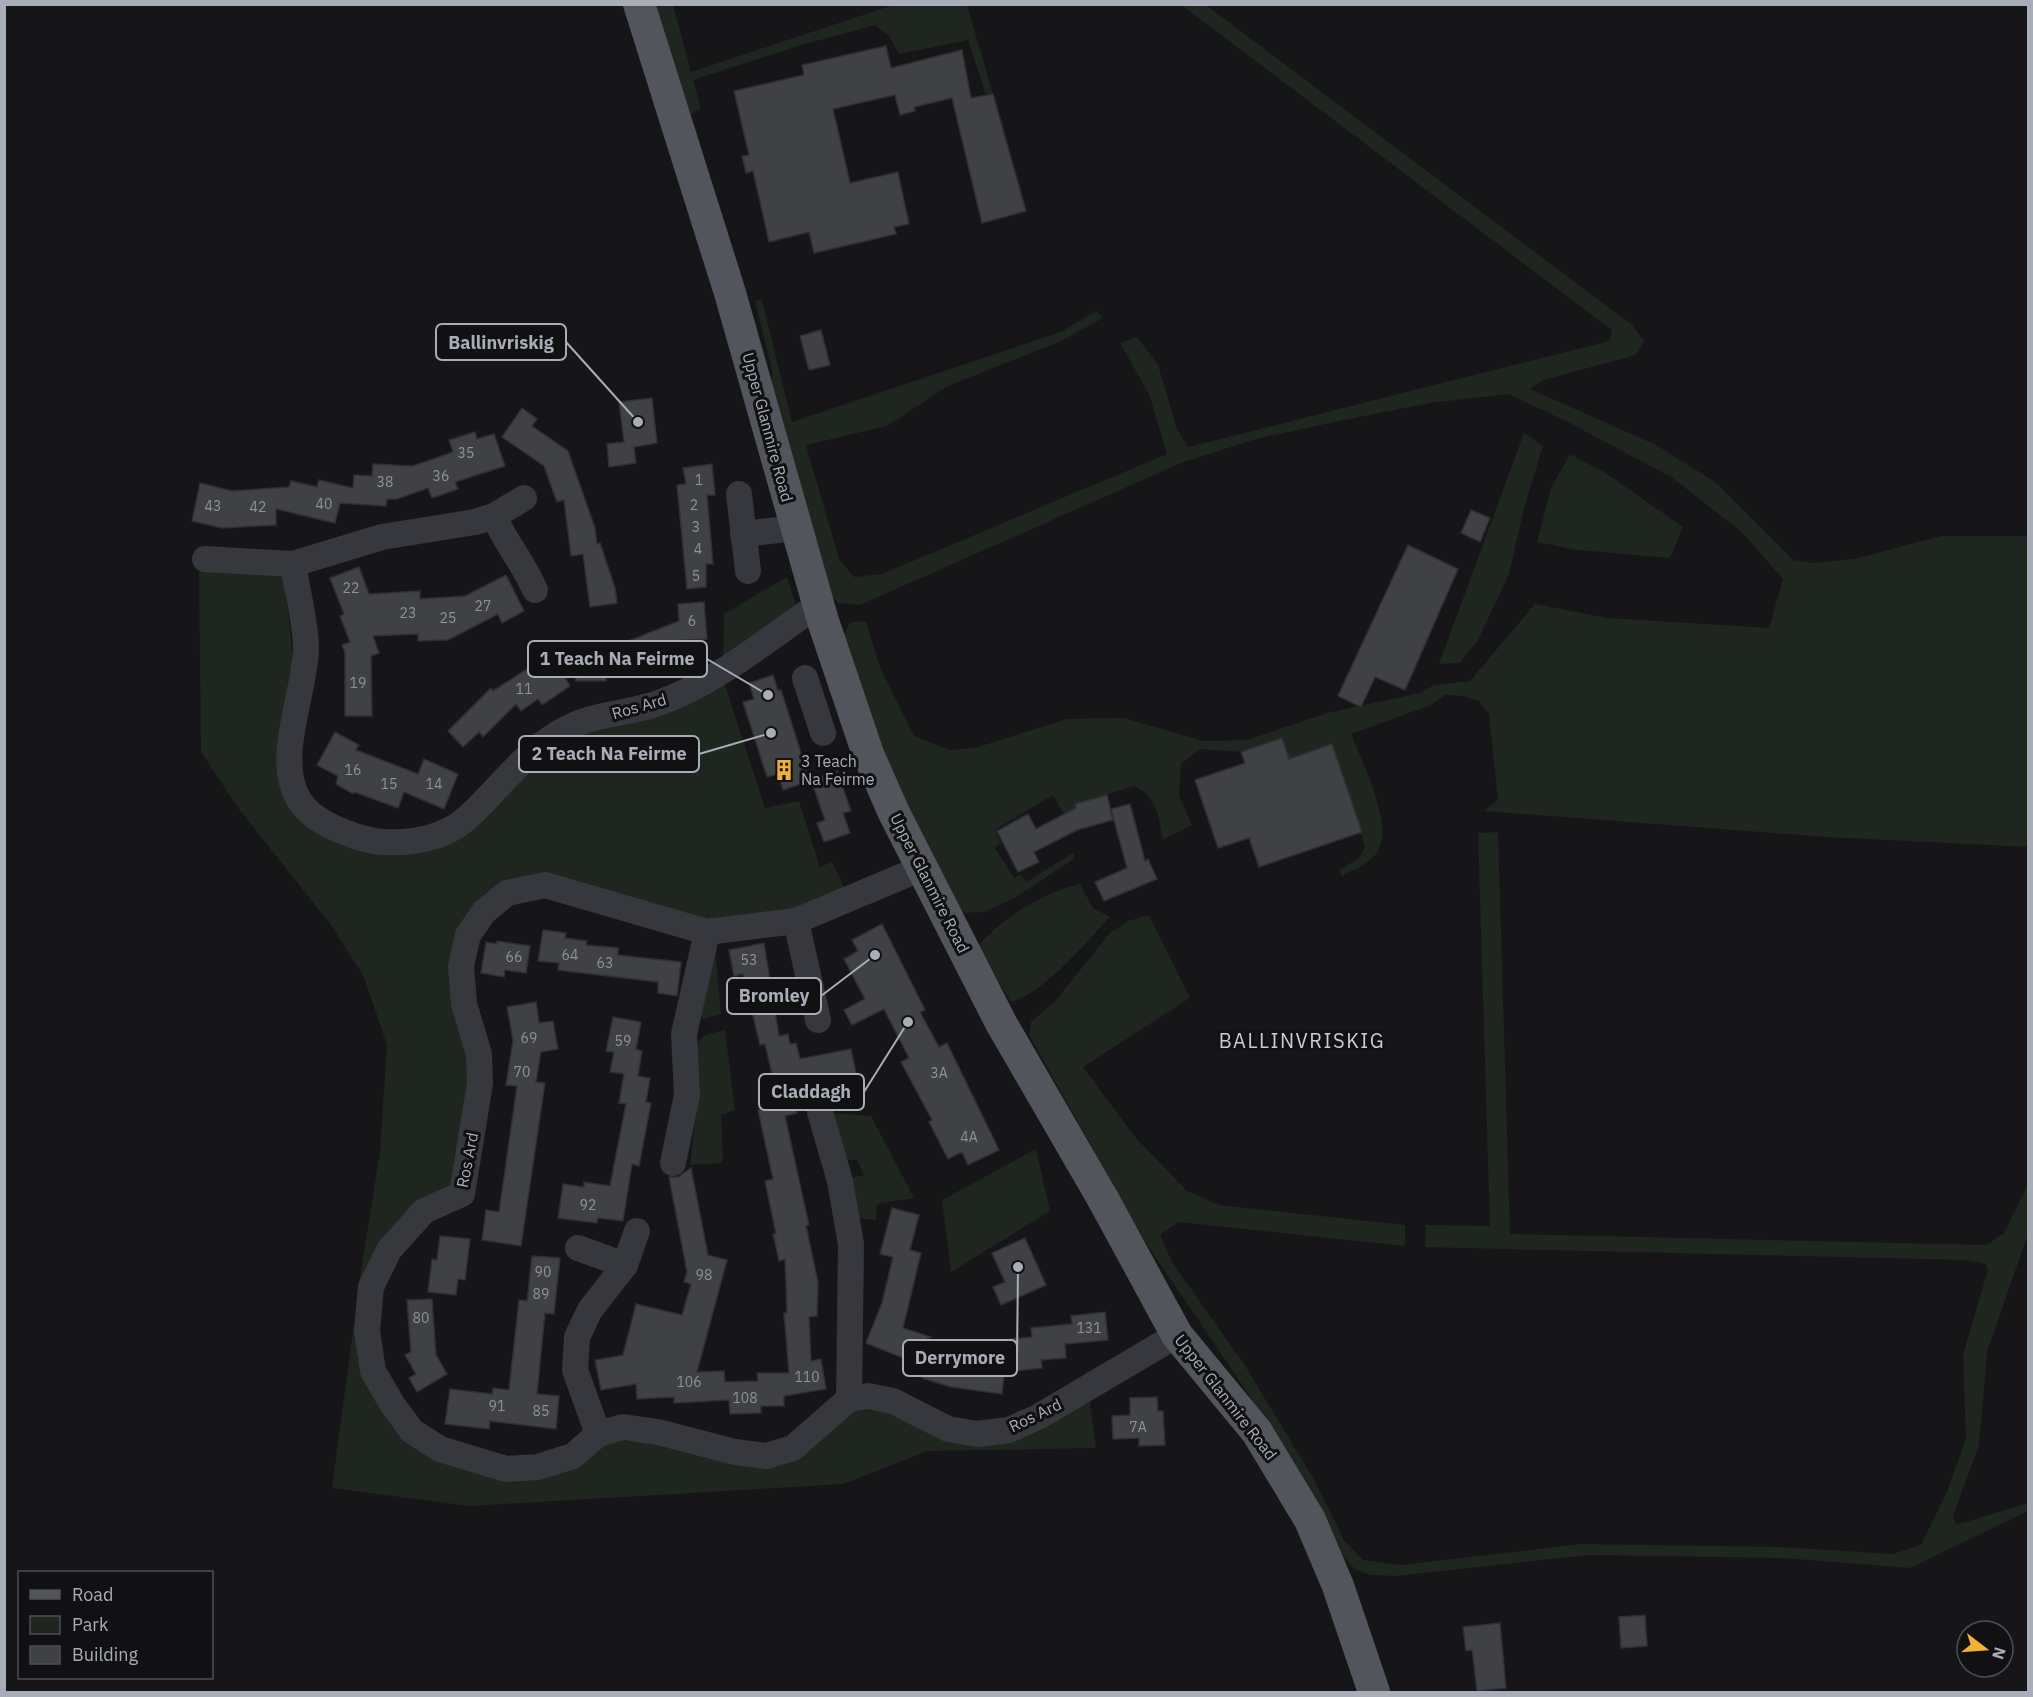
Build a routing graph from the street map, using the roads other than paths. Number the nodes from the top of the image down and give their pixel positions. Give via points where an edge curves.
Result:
1 (639, 4) edge
2 (739, 494) dead end
3 (524, 498) dead end
4 (494, 516) junction
5 (796, 528) junction
6 (743, 534) junction
7 (205, 559) dead end
8 (293, 564) junction
9 (748, 571) dead end
10 (535, 590) dead end
11 (818, 605) junction
12 (805, 678) dead end
13 (849, 699) junction
14 (815, 708) junction
15 (823, 733) dead end
16 (922, 868) junction
17 (796, 921) junction
18 (707, 932) junction
19 (818, 1020) dead end
20 (820, 1112) dead end
21 (673, 1163) dead end
22 (637, 1231) dead end
23 (578, 1248) dead end
24 (625, 1265) junction
25 (1177, 1335) junction
26 (849, 1399) junction
27 (598, 1434) junction
28 (1374, 1692) edge

1 - 5 main road, Upper Glanmire Road via 730,293
2 - 6 street
3 - 4 street
4 - 8 street via 382,537
4 - 10 street via 501,533 524,563
5 - 6 street
5 - 11 main road, Upper Glanmire Road
6 - 9 street
7 - 8 street
8 - 11 street, Ros Ard via 306,645 305,676 288,758 291,781 299,800 315,819 362,838 387,842 405,843 440,833 465,819 521,760 567,728 590,718 665,701 706,680
11 - 13 main road, Upper Glanmire Road
12 - 14 street
13 - 14 street
13 - 16 main road, Upper Glanmire Road via 868,754
14 - 15 street
16 - 17 street, Ros Ard
16 - 25 main road, Upper Glanmire Road via 1001,1023
17 - 18 street, Ros Ard
17 - 19 street
18 - 21 street via 684,1034 687,1095
18 - 27 street, Ros Ard via 545,885 507,893 484,912 468,934 461,966 464,1004 478,1054 480,1083 462,1194 424,1211 415,1220 389,1250 371,1287 367,1331 373,1371 412,1431 440,1449 506,1469 538,1467 573,1456
20 - 26 street via 840,1182 851,1244
22 - 24 street
23 - 24 street
24 - 27 street via 590,1310 578,1337 575,1370
25 - 26 street, Ros Ard via 1009,1430 977,1434 948,1429 893,1401 868,1396
25 - 28 main road, Upper Glanmire Road via 1257,1432 1290,1482 1338,1586
26 - 27 street, Ros Ard via 793,1448 766,1456 622,1427

